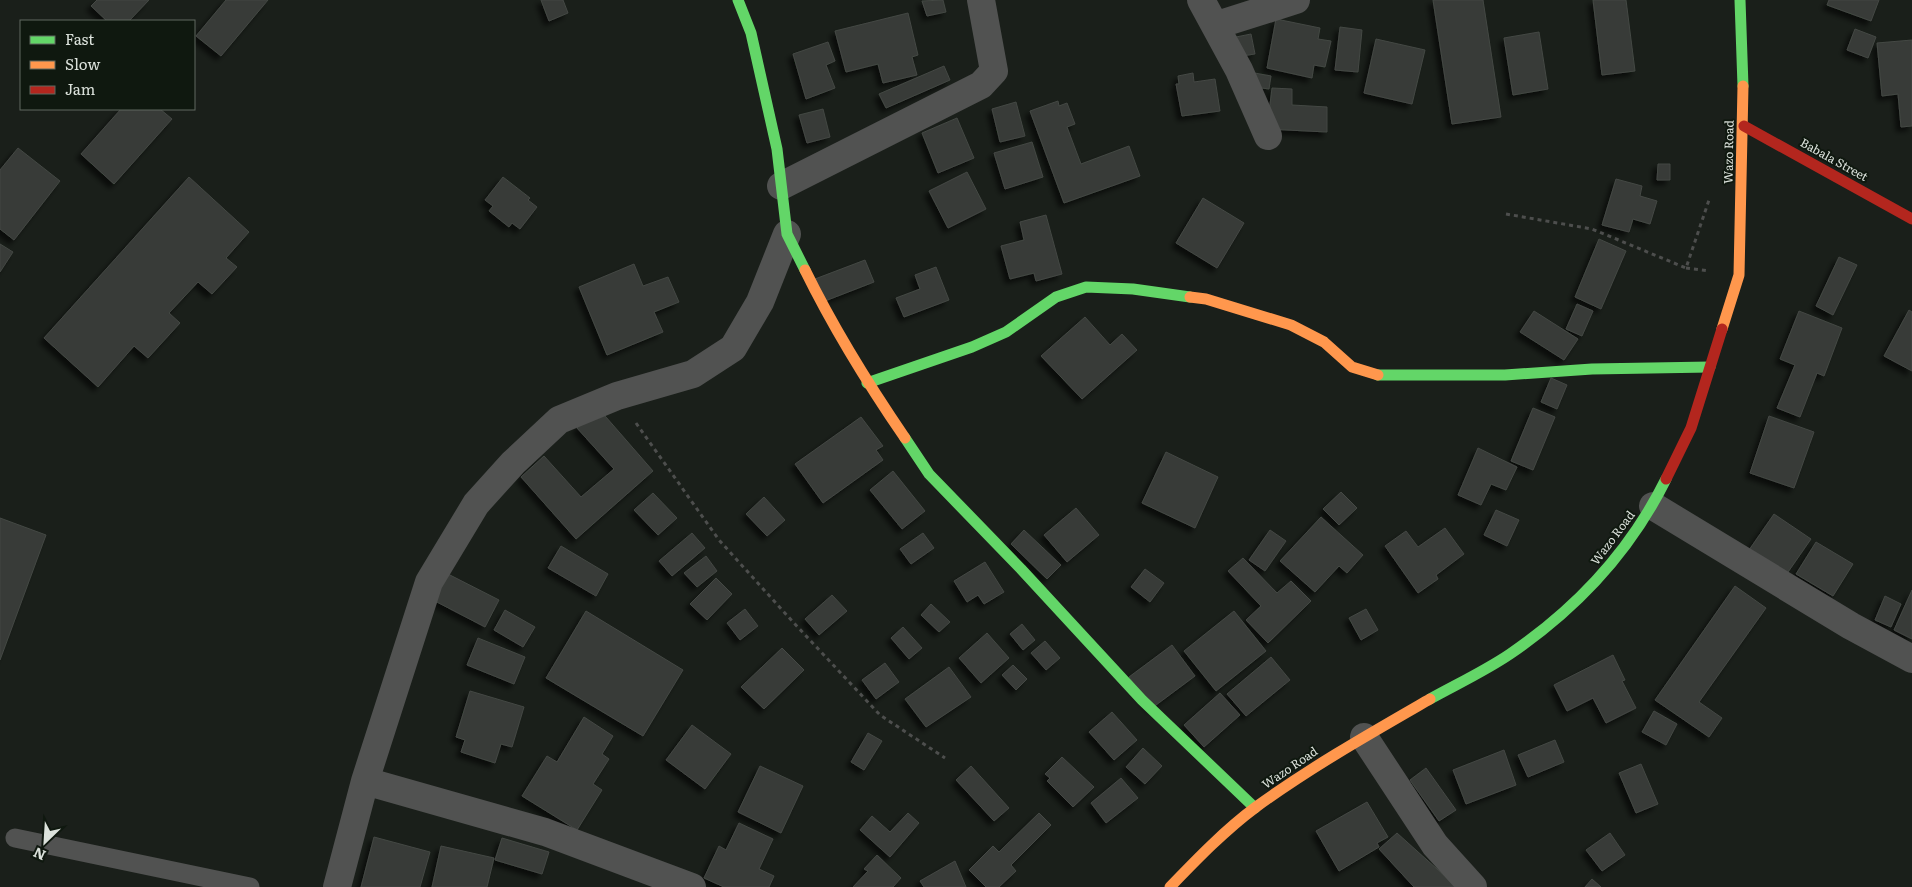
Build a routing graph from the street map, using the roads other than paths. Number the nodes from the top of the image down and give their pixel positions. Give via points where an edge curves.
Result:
1 (738, 0) edge
2 (981, 0) edge
3 (1201, 0) edge
4 (1296, 0) edge
5 (1740, 0) edge
6 (1217, 25) junction
7 (1744, 126) junction
8 (1268, 136) dead end
9 (781, 186) junction
10 (1912, 219) edge
11 (787, 234) junction
12 (1710, 367) junction
13 (868, 383) junction
14 (1653, 506) junction
15 (1912, 660) edge
16 (1364, 737) junction
17 (365, 781) junction
18 (1256, 808) junction
19 (15, 838) dead end
20 (250, 887) edge
21 (338, 887) edge
22 (692, 887) edge
23 (1170, 887) edge
24 (1474, 887) edge

1 - 9 street via 755,52 777,148
2 - 9 street via 994,71 981,85
3 - 6 street
4 - 6 street
5 - 7 street, Wazo Road
6 - 8 street
7 - 10 street, Babala Street
7 - 12 street, Wazo Road via 1739,275
9 - 11 street
11 - 13 street via 829,319
11 - 17 street via 760,302 733,348 694,374 616,396 559,420 476,504 430,582
12 - 13 street via 1382,376 1352,367 1324,342 1291,325 1206,299 1134,289 1086,287 1056,298 998,336
12 - 14 street, Wazo Road via 1691,428
13 - 18 street via 929,474 1142,700
14 - 15 street
14 - 16 street, Wazo Road via 1611,566 1567,610 1510,654
16 - 18 street, Wazo Road
16 - 24 street via 1435,845
17 - 21 street
17 - 22 street via 545,832
18 - 23 street, Wazo Road via 1204,851
19 - 20 lane

